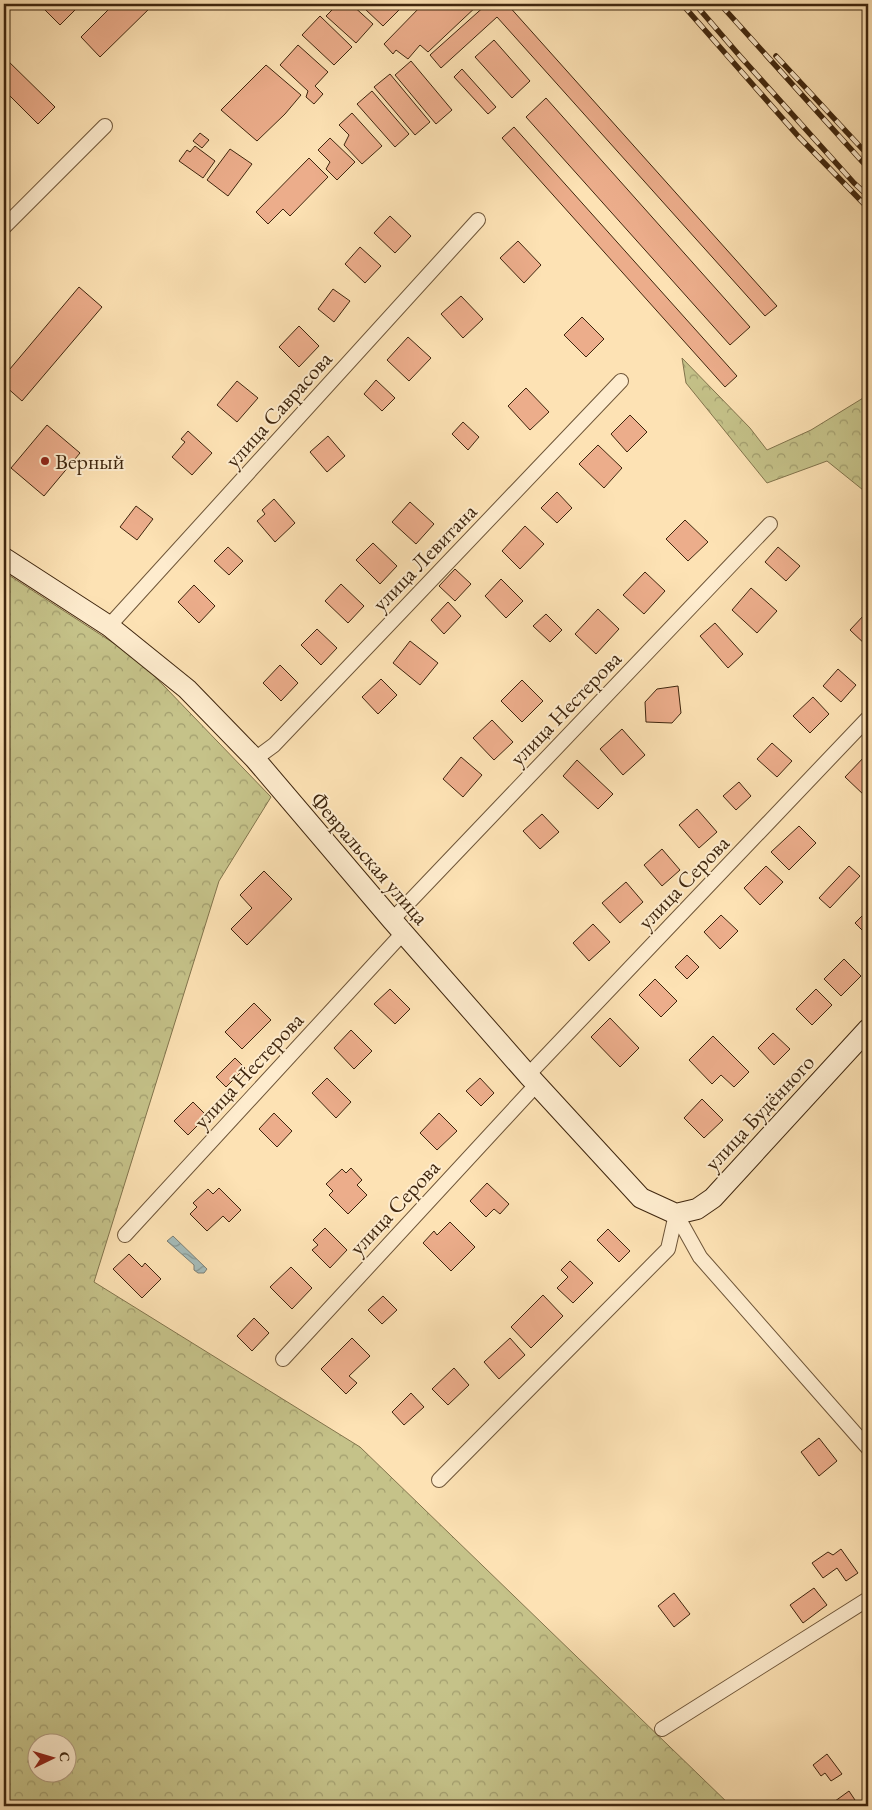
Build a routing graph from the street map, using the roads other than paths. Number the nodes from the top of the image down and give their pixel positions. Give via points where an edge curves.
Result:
1 (105, 126) dead end
2 (478, 220) dead end
3 (4, 227) edge
4 (621, 381) dead end
5 (770, 524) dead end
6 (4, 558) edge
7 (109, 626) junction
8 (868, 718) edge
9 (255, 760) junction
10 (397, 927) junction
11 (868, 1029) edge
12 (533, 1080) junction
13 (676, 1214) junction
14 (125, 1236) dead end
15 (283, 1359) dead end
16 (868, 1448) edge
17 (439, 1480) dead end
18 (868, 1599) edge
19 (662, 1729) dead end

1 - 3 street
2 - 7 street, улица Саврасова
4 - 9 street, улица Левитана via 274,744
5 - 10 street, улица Нестерова
6 - 7 main road, Февральская улица
7 - 9 main road, Февральская улица via 187,690
8 - 12 street, улица Серова
9 - 10 main road, Февральская улица
10 - 12 main road, Февральская улица
10 - 14 street, улица Нестерова
11 - 13 main road, улица Будённого via 713,1198 697,1209
12 - 13 main road, Февральская улица via 641,1198
12 - 15 street, улица Серова
13 - 16 street via 700,1257
13 - 17 street via 668,1249
18 - 19 street

